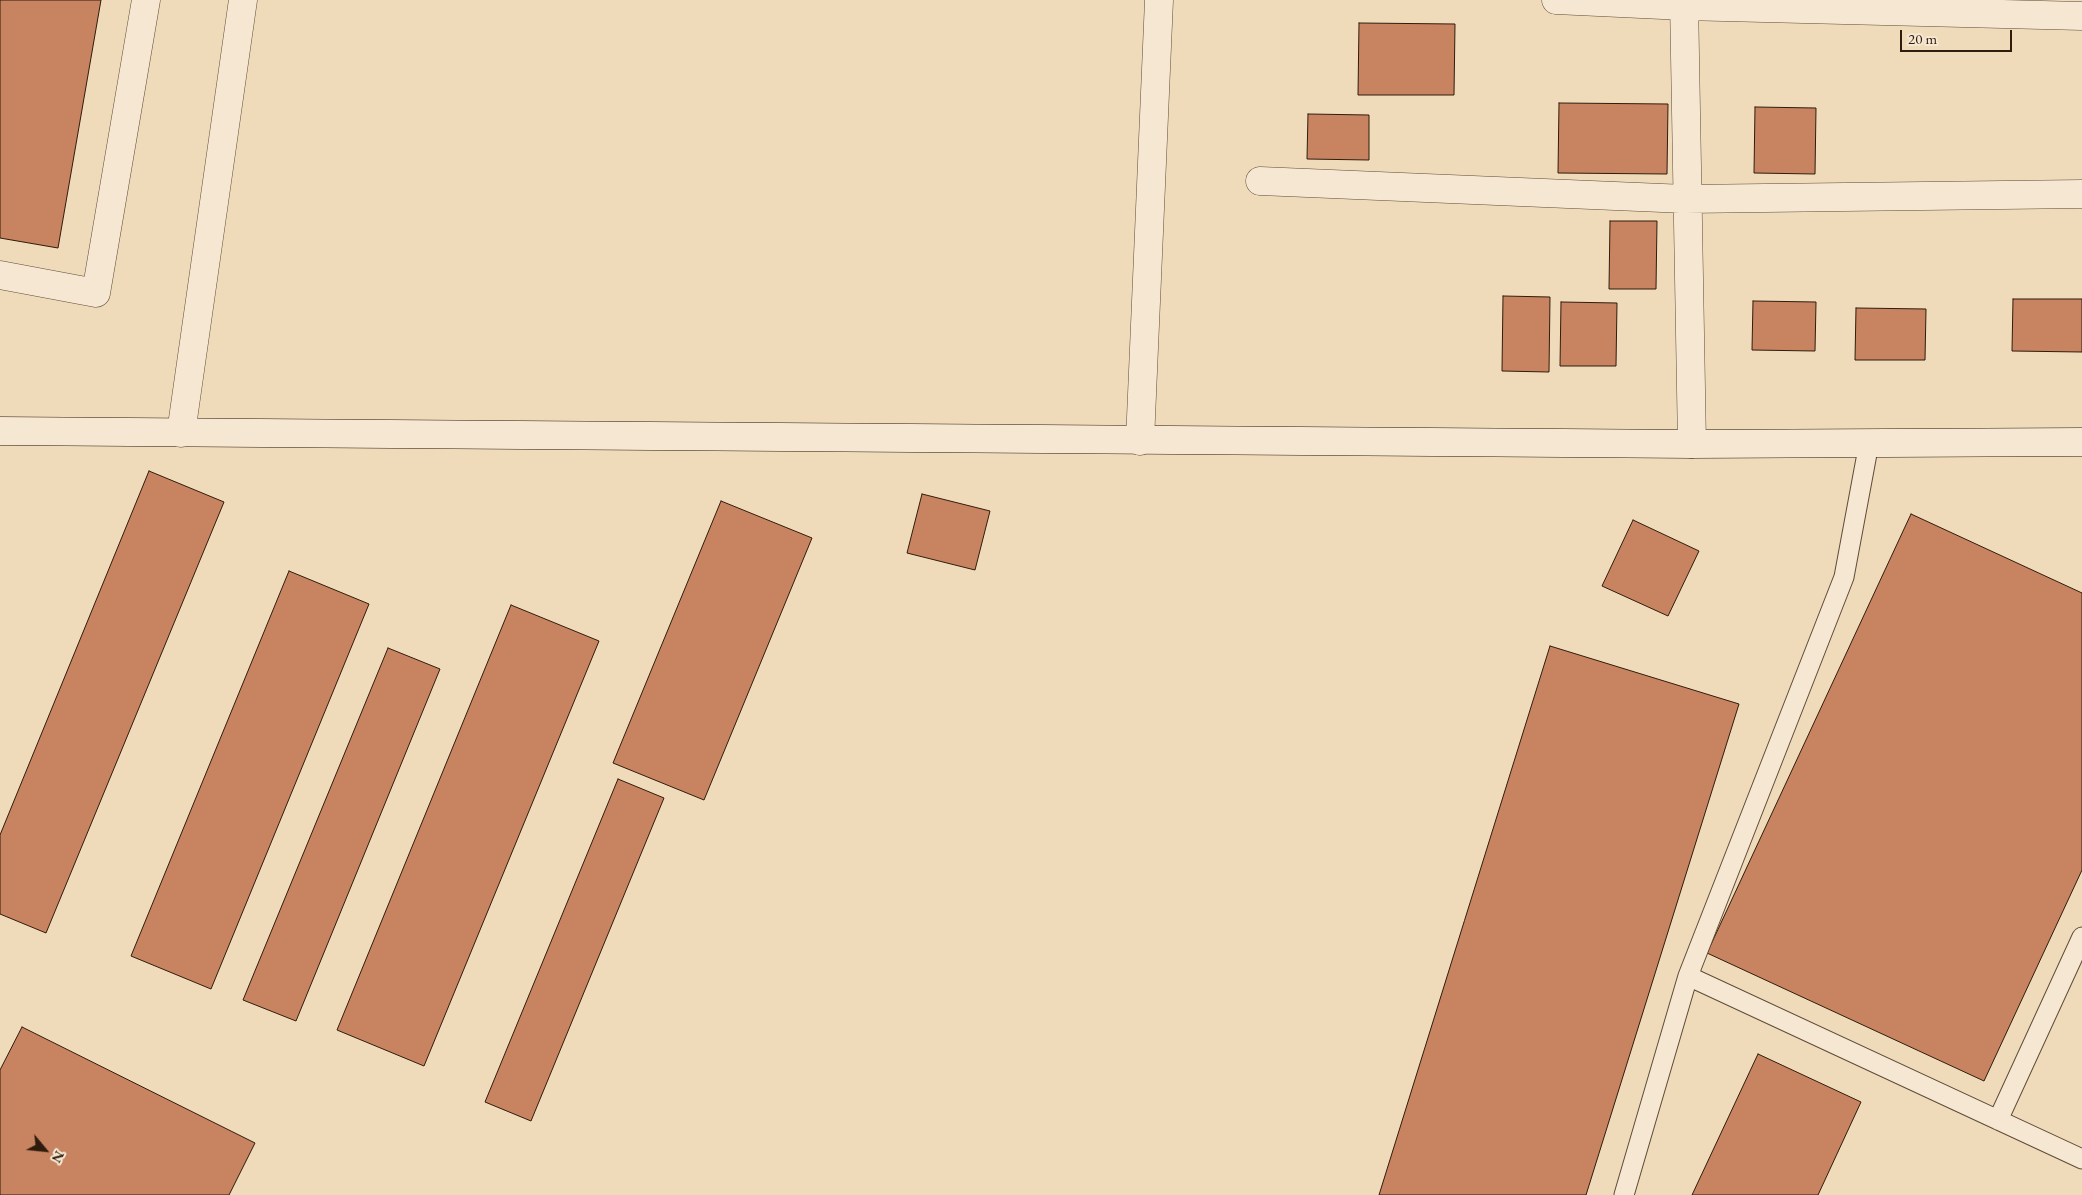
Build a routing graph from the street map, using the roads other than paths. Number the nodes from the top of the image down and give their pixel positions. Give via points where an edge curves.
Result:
1 (146, 0) edge
2 (243, 0) edge
3 (1159, 0) edge
4 (1556, 0) edge
5 (1684, 3) edge
6 (2082, 16) edge
7 (1260, 181) dead end
8 (2082, 194) edge
9 (1686, 199) junction
10 (0, 275) edge
11 (0, 431) edge
12 (181, 433) junction
13 (1140, 441) junction
14 (2082, 442) edge
15 (1868, 443) junction
16 (1692, 444) junction
17 (2082, 937) edge
18 (1688, 976) junction
19 (1998, 1120) junction
20 (2082, 1159) edge
21 (1624, 1195) edge

1 - 10 street via 96,293
2 - 12 street
3 - 13 street
4 - 5 street
5 - 6 street
5 - 9 street
7 - 9 street
8 - 9 street
9 - 16 street
11 - 12 street
12 - 13 street
13 - 16 street
14 - 15 street
15 - 16 street
15 - 18 lane via 1844,577
17 - 19 lane
18 - 19 lane
18 - 21 lane
19 - 20 lane

